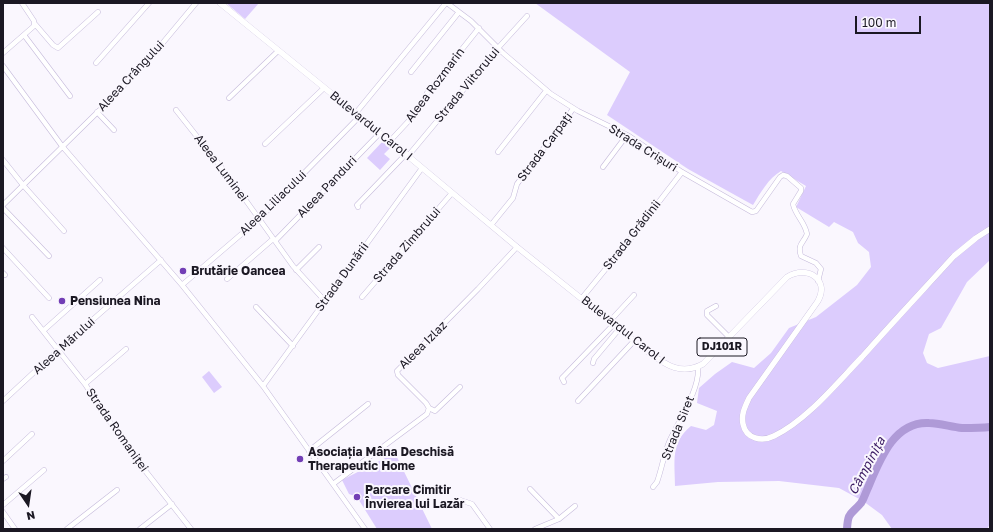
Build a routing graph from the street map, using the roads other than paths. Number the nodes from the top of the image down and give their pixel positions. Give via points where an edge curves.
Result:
1 (22, 3) edge
2 (149, 3) edge
3 (196, 3) edge
4 (220, 3) edge
5 (447, 3) edge
6 (98, 12) dead end
7 (459, 12) junction
8 (527, 16) dead end
9 (35, 24) junction
10 (479, 28) junction
11 (24, 35) junction
12 (498, 48) junction
13 (278, 51) junction
14 (3, 53) edge
15 (96, 63) dead end
16 (3, 66) edge
17 (411, 72) dead end
18 (324, 88) junction
19 (546, 91) junction
20 (70, 96) dead end
21 (229, 98) dead end
22 (574, 109) junction
23 (176, 110) dead end
24 (97, 112) junction
25 (357, 115) junction
26 (114, 130) dead end
27 (380, 133) junction
28 (627, 135) junction
29 (390, 141) junction
30 (265, 144) dead end
31 (62, 146) junction
32 (498, 152) dead end
33 (407, 155) junction
34 (3, 160) edge
35 (603, 167) dead end
36 (422, 168) junction
37 (682, 172) junction
38 (23, 185) junction
39 (452, 193) junction
40 (3, 205) edge
41 (358, 207) dead end
42 (3, 208) edge
43 (258, 219) junction
44 (491, 225) junction
45 (990, 229) edge
46 (64, 231) dead end
47 (274, 240) junction
48 (318, 247) dead end
49 (518, 247) junction
50 (3, 248) edge
51 (49, 256) dead end
52 (161, 260) junction
53 (296, 270) junction
54 (227, 278) dead end
55 (100, 280) dead end
56 (818, 281) junction
57 (182, 285) junction
58 (634, 295) dead end
59 (362, 297) dead end
60 (49, 298) dead end
61 (582, 298) junction
62 (325, 301) junction
63 (716, 306) dead end
64 (256, 307) dead end
65 (32, 316) dead end
66 (612, 322) junction
67 (620, 328) junction
68 (43, 330) junction
69 (730, 338) junction
70 (634, 341) junction
71 (293, 346) junction
72 (126, 349) dead end
73 (58, 350) junction
74 (593, 363) dead end
75 (698, 367) junction
76 (564, 382) dead end
77 (85, 384) junction
78 (263, 386) junction
79 (460, 387) dead end
80 (3, 401) edge
81 (578, 401) dead end
82 (368, 404) dead end
83 (428, 408) junction
84 (32, 434) dead end
85 (309, 450) junction
86 (3, 461) edge
87 (44, 470) dead end
88 (333, 484) junction
89 (652, 487) dead end
90 (530, 489) dead end
91 (117, 490) dead end
92 (457, 499) dead end
93 (3, 504) edge
94 (172, 504) junction
95 (575, 506) dead end
96 (3, 512) edge
97 (559, 519) junction
98 (15, 529) edge
99 (66, 529) edge
100 (140, 529) edge
101 (191, 529) edge
102 (365, 529) edge
103 (490, 529) edge
104 (535, 529) edge

1 - 9 street
2 - 15 street
3 - 24 street, Aleea Crângului via 161,45
4 - 13 main road, Bulevardul Carol I / DJ101R
5 - 7 street, Strada Crișuri
5 - 25 street, Aleea Liliacului
6 - 9 street via 58,48 52,46
7 - 10 street, Strada Crișuri
7 - 17 street
8 - 12 street, Strada Viitorului
9 - 11 street
10 - 12 street, Strada Crișuri
10 - 29 street, Aleea Rozmarin via 427,93 417,112
11 - 14 street
11 - 20 street
12 - 19 street, Strada Crișuri
12 - 33 street, Strada Viitorului
13 - 18 main road, Bulevardul Carol I / DJ101R
13 - 21 street
16 - 31 street
18 - 25 main road, Bulevardul Carol I / DJ101R
18 - 30 street
19 - 22 street, Strada Crișuri
19 - 32 street
22 - 28 street, Strada Crișuri
22 - 44 street, Strada Carpați via 517,184 513,198
23 - 43 street, Aleea Luminei via 229,177
24 - 26 street
24 - 31 street, Aleea Crângului
25 - 27 main road, Bulevardul Carol I / DJ101R
25 - 43 street, Aleea Liliacului
27 - 29 main road, Bulevardul Carol I / DJ101R
27 - 47 street, Aleea Panduri
28 - 35 street
28 - 37 street, Strada Crișuri
29 - 33 main road, Bulevardul Carol I / DJ101R
31 - 38 street, Aleea Crângului
31 - 52 street
33 - 36 main road, Bulevardul Carol I / DJ101R
33 - 41 street, Strada Viitorului via 357,205
34 - 38 street
36 - 39 main road, Bulevardul Carol I / DJ101R
36 - 62 street, Strada Dunării
37 - 56 street, Strada Crișuri via 753,212 780,177 785,175 801,188 792,204 806,228 807,234 799,246 800,252 801,256 821,269
37 - 61 street, Strada Grădinii
38 - 40 street, Aleea Crângului
38 - 46 street
39 - 44 main road, Bulevardul Carol I / DJ101R
39 - 59 street, Strada Zimbrului
42 - 51 street
43 - 47 street, Aleea Luminei
43 - 57 street, Aleea Liliacului
44 - 49 main road, Bulevardul Carol I / DJ101R
45 - 56 main road via 954,256 815,406 774,436 753,438 743,423 742,415 746,405 818,301 821,292
47 - 53 street, Aleea Luminei
47 - 54 street, Aleea Panduri
48 - 53 street
49 - 61 main road, Bulevardul Carol I / DJ101R
49 - 83 street, Aleea Izlaz via 397,371
50 - 60 street
52 - 57 street
52 - 73 street, Aleea Mărului
53 - 62 street, Aleea Luminei
55 - 68 street
56 - 69 main road, DJ101R via 811,274 802,271 787,277
57 - 78 street
58 - 66 street
61 - 66 main road, Bulevardul Carol I / DJ101R
62 - 71 street, Strada Dunării
63 - 69 street via 707,311 707,315
64 - 71 street
65 - 68 street, Strada Romaniței
66 - 67 main road, Bulevardul Carol I / DJ101R
66 - 76 street via 564,374
67 - 70 main road, Bulevardul Carol I / DJ101R
67 - 74 street
68 - 73 street, Strada Romaniței
69 - 75 main road, DJ101R via 708,361
70 - 75 main road, Bulevardul Carol I / DJ101R via 670,366 685,370
70 - 81 street
71 - 78 street, Strada Dunării
72 - 77 street
73 - 77 street, Strada Romaniței
73 - 80 street, Aleea Mărului
75 - 89 street, Strada Siret via 699,373 686,409 671,438 657,482
77 - 94 street, Strada Romaniței via 125,445
78 - 85 street
79 - 83 street via 435,411
82 - 85 street
83 - 88 street via 427,414
84 - 86 street
85 - 88 street
87 - 93 street
88 - 102 street
90 - 97 street
91 - 99 street
92 - 103 street via 472,504
94 - 100 street
94 - 101 street, Strada Romaniței
95 - 97 street
96 - 98 street
97 - 104 street

